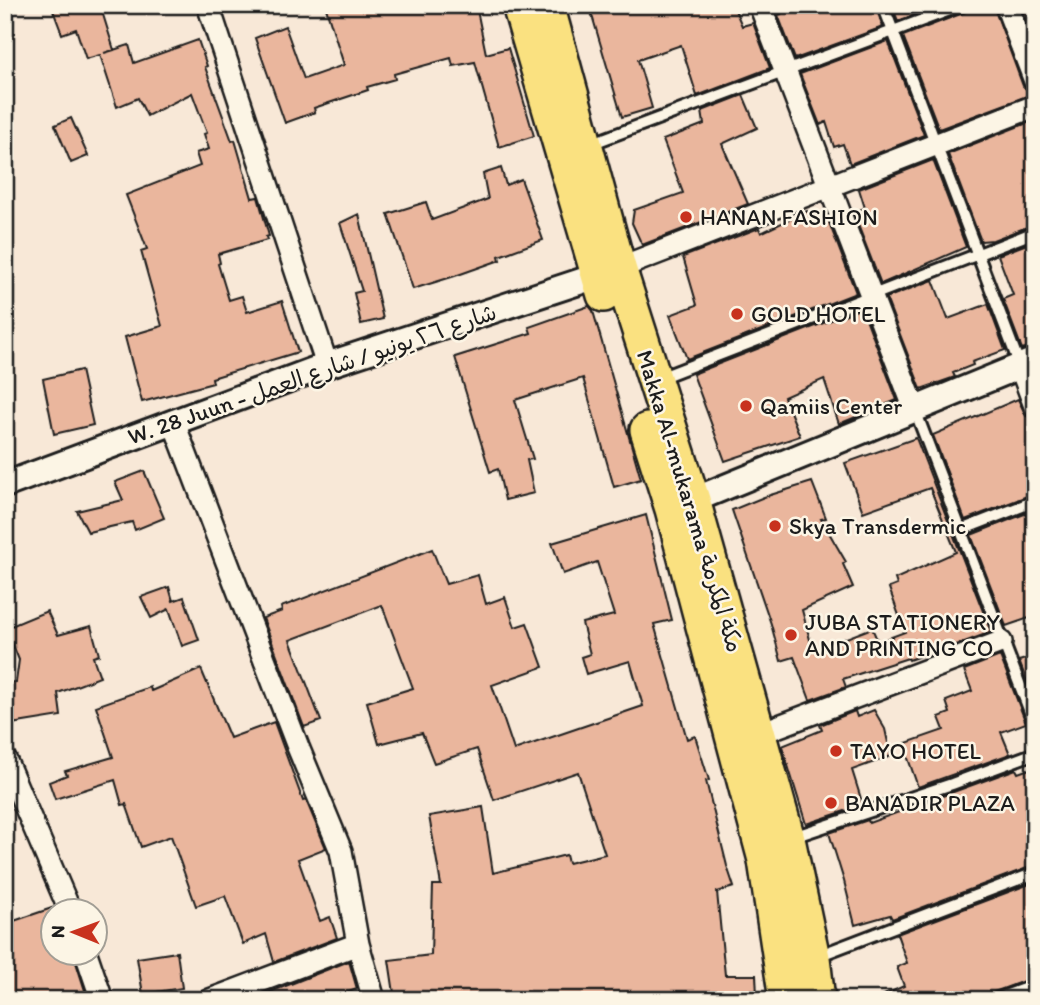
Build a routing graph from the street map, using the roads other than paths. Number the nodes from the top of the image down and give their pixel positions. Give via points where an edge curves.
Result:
1 (208, 5) edge
2 (519, 5) edge
3 (547, 5) edge
4 (760, 5) edge
5 (883, 5) edge
6 (963, 5) edge
7 (1006, 5) edge
8 (893, 31) junction
9 (786, 71) junction
10 (1035, 81) edge
11 (1035, 106) edge
12 (587, 145) junction
13 (936, 145) junction
14 (830, 186) junction
15 (1035, 232) edge
16 (977, 254) junction
17 (609, 272) junction
18 (871, 296) junction
19 (1027, 363) edge
20 (327, 365) junction
21 (654, 380) junction
22 (1035, 406) edge
23 (915, 407) junction
24 (173, 421) junction
25 (5, 485) edge
26 (1035, 500) edge
27 (682, 504) junction
28 (961, 530) junction
29 (1001, 642) junction
30 (1035, 725) edge
31 (758, 734) junction
32 (1035, 753) edge
33 (7, 768) edge
34 (788, 839) junction
35 (1035, 873) edge
36 (64, 897) edge
37 (358, 944) junction
38 (813, 958) junction
39 (91, 967) edge
40 (1035, 985) edge
41 (1001, 998) edge
42 (102, 1000) edge
43 (210, 1000) edge
44 (374, 1000) edge
45 (786, 1000) edge
46 (817, 1000) edge

1 - 20 street
2 - 17 highway, Makka Al-mukarama مكة المكرمة
3 - 12 highway, Makka Al-mukarama مكة المكرمة
4 - 9 street
5 - 8 lane
6 - 8 lane
7 - 10 street
8 - 9 lane
8 - 13 lane
9 - 12 lane
9 - 14 street
11 - 13 street
12 - 17 highway, Makka Al-mukarama مكة المكرمة
13 - 14 street
13 - 16 lane
14 - 17 street
14 - 18 street
15 - 16 lane
16 - 18 lane
16 - 19 lane
17 - 20 street, W. 28 Juun - شارع ٢٦ يونيو / شارع العمل
17 - 21 highway, Makka Al-mukarama مكة المكرمة
17 - 27 highway, Makka Al-mukarama مكة المكرمة
18 - 21 lane
18 - 23 street
19 - 22 street
19 - 23 street
20 - 24 street, W. 28 Juun - شارع ٢٦ يونيو / شارع العمل
21 - 27 highway, Makka Al-mukarama مكة المكرمة
23 - 27 street
23 - 28 lane
24 - 25 street, W. 28 Juun - شارع ٢٦ يونيو / شارع العمل
24 - 37 street via 341,851
26 - 28 lane
27 - 31 highway, Makka Al-mukarama مكة المكرمة
27 - 45 highway, Makka Al-mukarama مكة المكرمة via 765,860
28 - 29 lane
29 - 30 lane
29 - 31 street
31 - 34 highway, Makka Al-mukarama مكة المكرمة
32 - 34 lane
33 - 36 street
34 - 38 highway, Makka Al-mukarama مكة المكرمة
35 - 38 lane
37 - 43 street
37 - 44 street
38 - 46 highway, Makka Al-mukarama مكة المكرمة
39 - 42 street
40 - 41 lane

